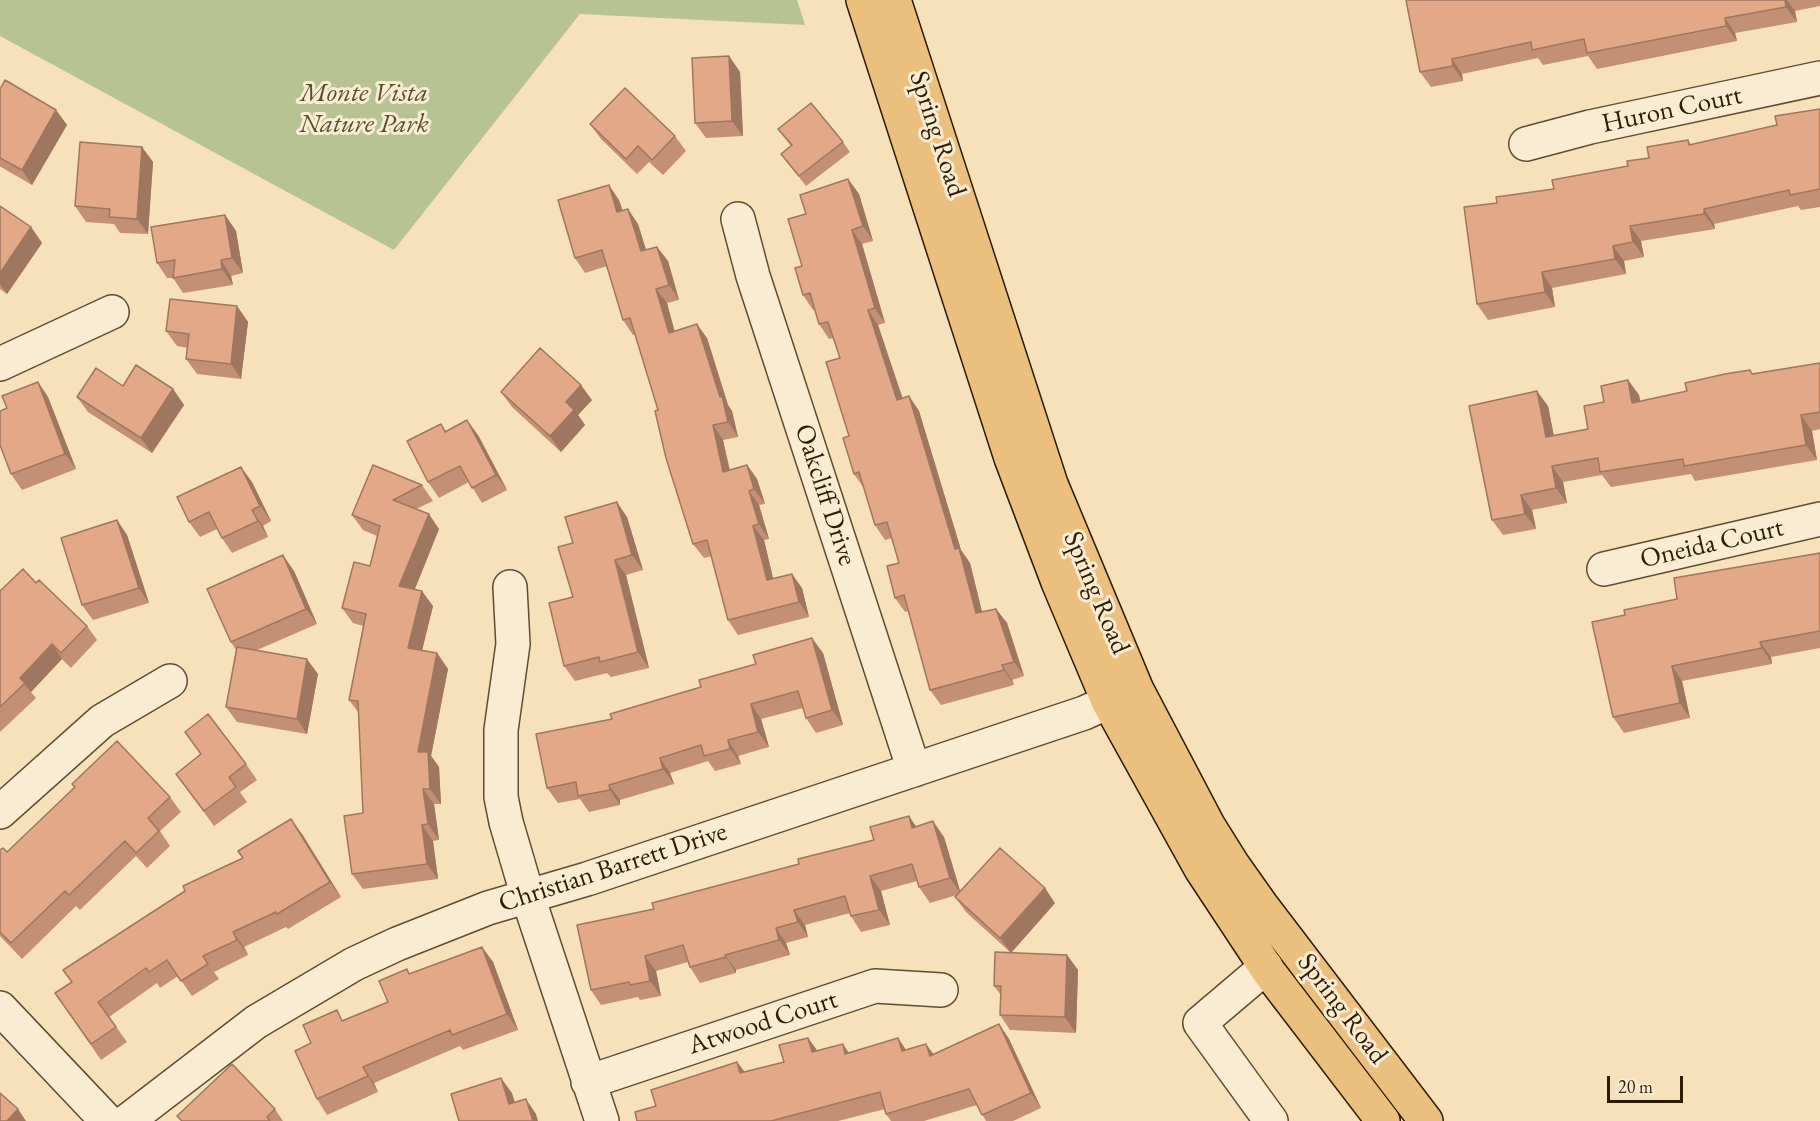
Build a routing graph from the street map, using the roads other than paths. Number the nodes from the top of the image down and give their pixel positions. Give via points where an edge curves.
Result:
1 (863, 0) edge
2 (894, 0) edge
3 (1820, 78) edge
4 (1526, 144) dead end
5 (738, 219) dead end
6 (112, 312) dead end
7 (0, 364) edge
8 (1820, 519) edge
9 (1604, 569) dead end
10 (510, 587) dead end
11 (170, 681) dead end
12 (1123, 696) junction
13 (914, 770) junction
14 (0, 812) edge
15 (528, 897) junction
16 (1266, 967) junction
17 (941, 990) dead end
18 (0, 1008) edge
19 (588, 1082) junction
20 (107, 1121) edge
21 (127, 1121) edge
22 (602, 1121) edge
23 (1271, 1121) edge
24 (1383, 1121) edge
25 (1426, 1121) edge

1 - 12 main road, Spring Road via 1011,458 1058,582
2 - 12 main road, Spring Road
3 - 4 street, Huron Court
5 - 13 street, Oakcliff Drive via 753,276
6 - 7 street
8 - 9 street, Oneida Court
10 - 15 street via 513,644 499,769 506,822
11 - 14 street via 102,721
12 - 13 street, Christian Barrett Drive
12 - 16 main road, Spring Road via 1201,869
12 - 25 main road, Spring Road via 1262,906
13 - 15 street, Christian Barrett Drive
15 - 19 street
15 - 21 street, Christian Barrett Drive via 488,908 397,944 319,983 256,1022
16 - 23 street via 1200,1023
16 - 24 main road, Spring Road
17 - 19 street, Atwood Court via 875,986
18 - 20 street
19 - 22 street

